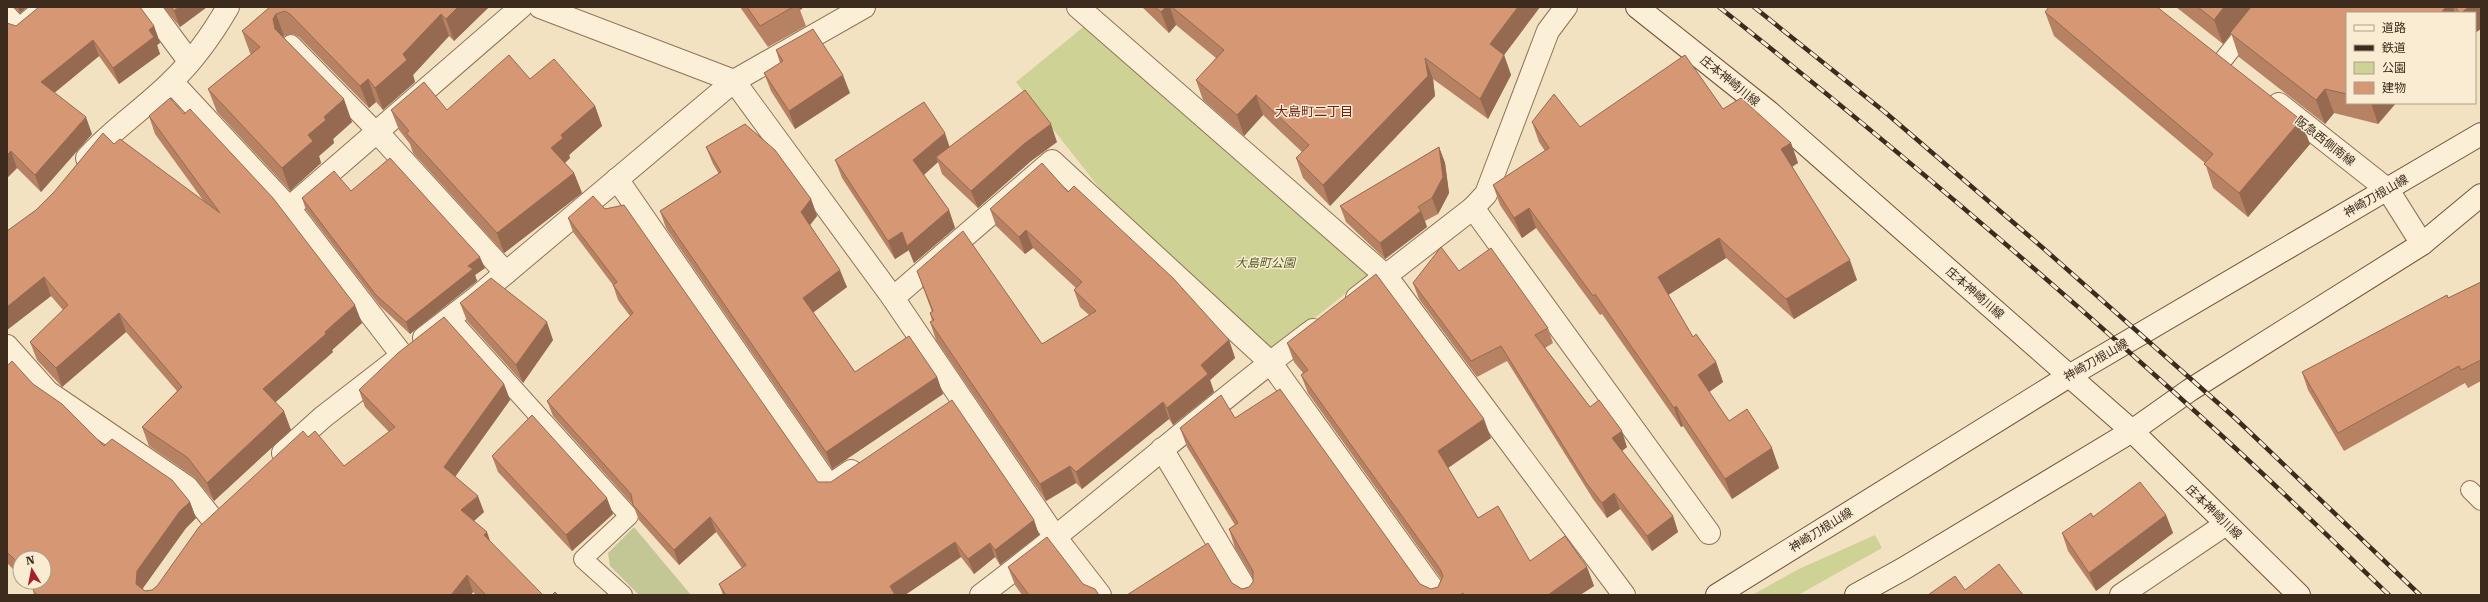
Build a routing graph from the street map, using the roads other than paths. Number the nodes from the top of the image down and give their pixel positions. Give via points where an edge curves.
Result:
1 (46, 7) edge
2 (149, 7) edge
3 (228, 7) edge
4 (521, 7) edge
5 (540, 7) edge
6 (864, 7) edge
7 (1078, 7) edge
8 (1566, 7) edge
9 (1637, 7) edge
10 (2265, 7) edge
11 (7, 17) edge
12 (291, 44) edge
13 (2205, 46) edge
14 (2223, 60) junction
15 (189, 61) junction
16 (2242, 74) edge
17 (734, 81) junction
18 (172, 82) junction
19 (2266, 94) edge
20 (378, 133) junction
21 (2481, 134) edge
22 (72, 176) edge
23 (617, 179) junction
24 (2388, 190) junction
25 (2481, 195) edge
26 (289, 208) junction
27 (1473, 208) junction
28 (2422, 244) junction
29 (506, 272) junction
30 (1386, 276) junction
31 (893, 298) junction
32 (450, 318) junction
33 (7, 346) edge
34 (402, 355) junction
35 (1270, 362) junction
36 (2069, 376) junction
37 (960, 398) junction
38 (941, 411) edge
39 (2132, 431) junction
40 (1162, 449) junction
41 (868, 459) edge
42 (270, 465) edge
43 (230, 503) edge
44 (213, 520) junction
45 (2226, 524) junction
46 (1709, 533) dead end
47 (196, 535) edge
48 (1056, 538) junction
49 (623, 595) edge
50 (981, 595) edge
51 (1100, 595) edge
52 (1249, 595) edge
53 (1437, 595) edge
54 (1624, 595) edge
55 (1718, 595) edge
56 (1856, 595) edge
57 (2122, 595) edge
58 (2299, 595) edge

1 - 11 street via 19,30
2 - 15 street
3 - 15 street via 215,29
4 - 20 street
5 - 17 street
6 - 17 street
7 - 30 street
8 - 27 street via 1548,31 1486,194
9 - 36 street, 庄本神崎川線 via 1769,112
10 - 14 lane
12 - 20 lane
13 - 14 street
14 - 16 street
15 - 18 street
17 - 23 street
17 - 31 street
18 - 22 street via 98,146
18 - 26 street
19 - 24 street, 阪急西側南線
20 - 26 street
20 - 29 street
21 - 24 street, 神崎刀根山線
23 - 29 street
23 - 41 street via 829,486
24 - 28 street, 阪急西側南線
24 - 36 street, 神崎刀根山線
25 - 28 street
26 - 34 street
27 - 30 street
27 - 46 street
28 - 39 street via 2190,390
29 - 32 street
30 - 35 street
30 - 54 street
31 - 35 street via 1052,161
31 - 37 street
32 - 34 street
32 - 49 lane via 629,516 583,559
33 - 44 street via 48,392 188,487
34 - 42 street via 322,417
35 - 40 street
35 - 53 street
36 - 39 street, 庄本神崎川線
36 - 55 street, 神崎刀根山線
37 - 38 street
37 - 48 street
39 - 45 street, 庄本神崎川線
39 - 56 street
40 - 48 street
40 - 52 street
43 - 44 street
44 - 47 street
45 - 57 street
45 - 58 street, 庄本神崎川線
48 - 50 street
48 - 51 street

